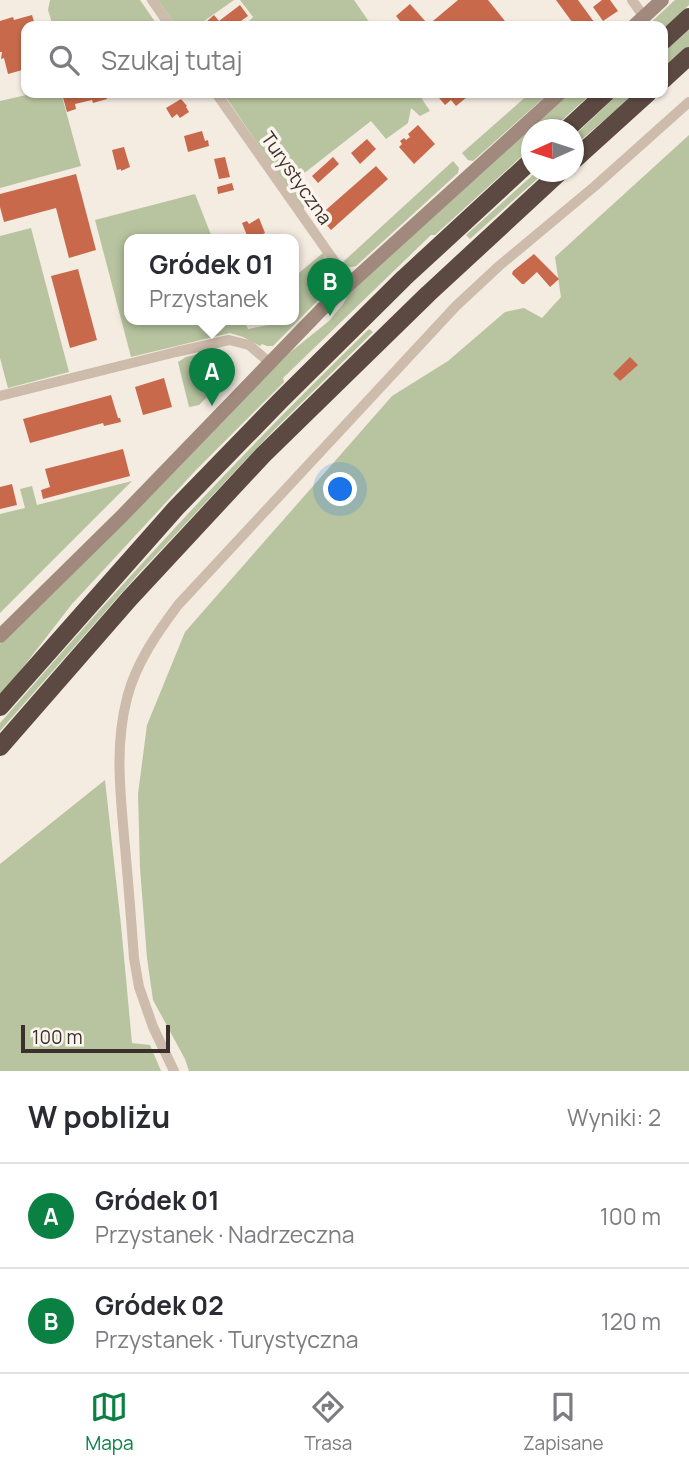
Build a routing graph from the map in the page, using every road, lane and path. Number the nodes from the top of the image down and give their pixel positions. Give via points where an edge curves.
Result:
1 (152, 0) edge
2 (632, 0) edge
3 (662, 0) edge
4 (689, 18) edge
5 (167, 21) edge
6 (639, 21) edge
7 (640, 21) edge
8 (668, 37) edge
9 (689, 56) edge
10 (668, 75) edge
11 (220, 98) edge
12 (554, 98) edge
13 (601, 98) edge
14 (642, 98) edge
15 (689, 102) edge
16 (578, 119) edge
17 (584, 150) edge
18 (521, 169) edge
19 (549, 182) edge
20 (349, 282) junction
21 (269, 362) junction
22 (0, 395) edge
23 (0, 636) edge
24 (0, 706) edge
25 (0, 747) edge
26 (174, 1071) edge

1 - 5 street
2 - 6 street
3 - 7 street
4 - 8 highway
9 - 10 highway
11 - 20 street, Turystyczna
12 - 20 street
13 - 16 highway
14 - 17 highway
15 - 26 street via 447,316 178,605 142,660 121,729 121,795 139,987
18 - 24 highway via 419,263 176,508
19 - 25 highway via 263,455
20 - 21 street
21 - 22 street via 249,345 229,341
21 - 23 street

